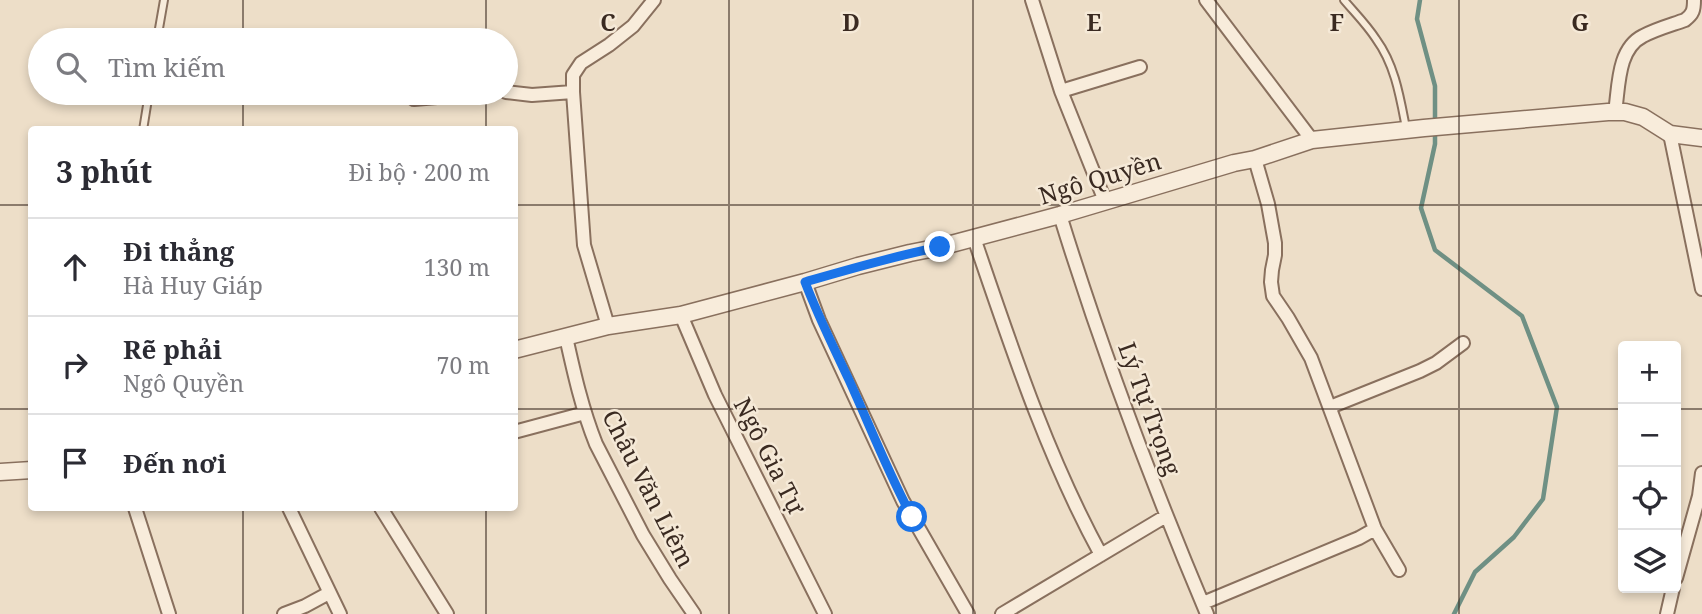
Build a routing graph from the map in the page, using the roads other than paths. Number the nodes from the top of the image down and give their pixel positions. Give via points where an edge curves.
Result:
1 (164, 0) edge
2 (654, 0) edge
3 (1031, 0) edge
4 (1206, 0) edge
5 (1344, 0) edge
6 (1694, 0) edge
7 (159, 28) edge
8 (1140, 66) dead end
9 (1061, 91) junction
10 (573, 92) junction
11 (518, 93) edge
12 (147, 105) edge
13 (1615, 112) junction
14 (144, 126) edge
15 (1407, 130) junction
16 (1670, 134) junction
17 (1702, 138) edge
18 (1312, 140) junction
19 (1255, 159) junction
20 (1105, 201) junction
21 (1060, 215) junction
22 (974, 238) junction
23 (805, 282) junction
24 (1702, 289) edge
25 (681, 315) junction
26 (608, 326) junction
27 (566, 337) junction
28 (1463, 343) dead end
29 (518, 349) edge
30 (1330, 407) junction
31 (584, 413) junction
32 (518, 431) edge
33 (28, 470) edge
34 (0, 472) edge
35 (1702, 473) edge
36 (136, 511) edge
37 (290, 511) edge
38 (383, 511) edge
39 (1166, 516) junction
40 (1375, 529) junction
41 (1101, 555) junction
42 (1681, 561) edge
43 (1399, 570) dead end
44 (329, 593) junction
45 (1672, 593) edge
46 (1205, 609) edge
47 (169, 614) edge
48 (284, 614) edge
49 (340, 614) edge
50 (447, 614) edge
51 (694, 614) edge
52 (825, 614) edge
53 (968, 614) edge
54 (1002, 614) edge
55 (1667, 614) edge

1 - 7 lane
2 - 10 street via 633,26 581,63 573,75
3 - 9 street
4 - 18 street
5 - 15 lane via 1376,37 1389,61
6 - 13 street via 1691,16 1643,36 1629,47
8 - 9 street
9 - 20 street
10 - 11 street
10 - 26 street via 584,245
12 - 14 lane
13 - 15 street, Ngô Quyền
13 - 16 street, Ngô Quyền via 1643,117
15 - 18 street, Ngô Quyền
16 - 17 street, Ngô Quyền
16 - 24 street
18 - 19 street, Ngô Quyền
19 - 20 street, Ngô Quyền
19 - 30 street via 1275,243 1273,296 1311,358
20 - 21 street, Ngô Quyền
21 - 22 street, Ngô Quyền
21 - 39 street, Lý Tự Trọng via 1085,298
22 - 23 street, Ngô Quyền
22 - 41 street via 1041,428
23 - 25 street, Ngô Quyền
23 - 53 street via 898,490
25 - 26 street, Ngô Quyền
25 - 52 street, Ngô Gia Tự via 715,395
26 - 27 street, Ngô Quyền
27 - 29 street, Ngô Quyền
27 - 31 street, Châu Văn Liêm
28 - 30 street via 1420,371
30 - 40 street
31 - 32 street
31 - 51 street, Châu Văn Liêm via 643,535
33 - 34 street
35 - 42 street
36 - 47 street
37 - 44 street
38 - 50 street
39 - 41 street
39 - 46 street, Lý Tự Trọng
40 - 43 street
40 - 46 street
41 - 54 street
44 - 48 street
44 - 49 street
45 - 55 street

